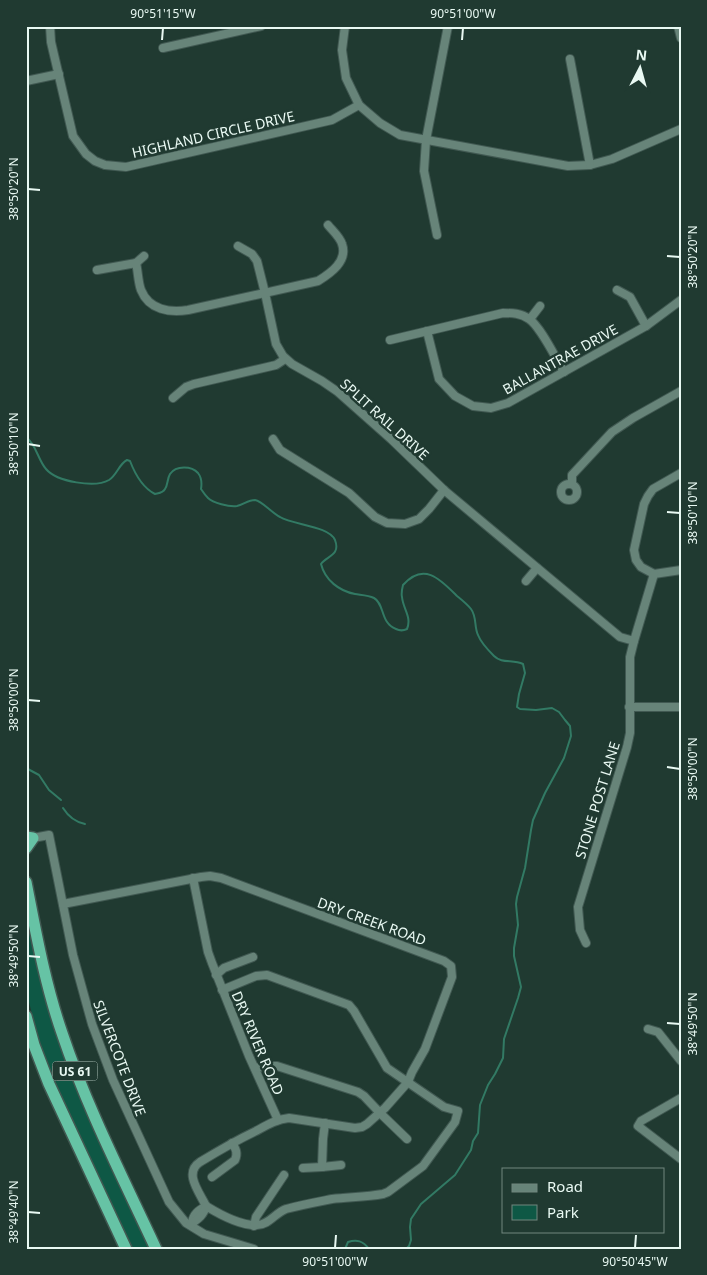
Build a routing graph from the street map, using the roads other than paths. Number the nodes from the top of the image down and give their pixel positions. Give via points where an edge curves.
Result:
1 (50, 26) edge
2 (260, 26) edge
3 (345, 26) edge
4 (448, 26) edge
5 (678, 26) edge
6 (681, 38) edge
7 (162, 48) dead end
8 (570, 59) dead end
9 (58, 74) junction
10 (26, 81) edge
11 (359, 105) junction
12 (681, 129) edge
13 (426, 140) junction
14 (590, 165) junction
15 (328, 225) dead end
16 (438, 235) dead end
17 (238, 246) dead end
18 (144, 256) dead end
19 (136, 263) junction
20 (337, 266) junction
21 (97, 270) dead end
22 (345, 272) dead end
23 (617, 290) dead end
24 (265, 293) junction
25 (681, 300) edge
26 (540, 306) dead end
27 (530, 319) junction
28 (646, 326) junction
29 (427, 331) junction
30 (390, 340) dead end
31 (285, 359) junction
32 (564, 372) junction
33 (681, 391) edge
34 (173, 398) dead end
35 (274, 439) dead end
36 (681, 474) edge
37 (572, 484) dead end
38 (444, 490) junction
39 (537, 568) junction
40 (681, 570) edge
41 (654, 574) junction
42 (526, 581) dead end
43 (634, 641) junction
44 (630, 707) junction
45 (681, 707) edge
46 (28, 841) edge
47 (193, 878) junction
48 (26, 882) edge
49 (63, 904) junction
50 (586, 943) dead end
51 (253, 957) dead end
52 (216, 975) junction
53 (222, 990) junction
54 (26, 1016) edge
55 (648, 1028) dead end
56 (681, 1061) edge
57 (255, 1068) junction
58 (408, 1082) junction
59 (681, 1098) edge
60 (380, 1113) junction
61 (278, 1120) junction
62 (325, 1123) junction
63 (407, 1138) dead end
64 (232, 1143) junction
65 (681, 1159) edge
66 (341, 1165) dead end
67 (322, 1167) junction
68 (303, 1168) dead end
69 (284, 1175) dead end
70 (212, 1177) dead end
71 (206, 1206) junction
72 (191, 1224) junction
73 (254, 1226) junction
74 (126, 1249) edge
75 (156, 1249) edge
76 (254, 1249) edge

1 - 9 street, HIGHLAND CIRCLE DRIVE
2 - 7 street
3 - 11 street via 342,50 346,78
4 - 13 street
5 - 6 street
8 - 14 street
9 - 10 street
9 - 11 street, HIGHLAND CIRCLE DRIVE via 73,136 86,154 105,166 126,167 332,120
11 - 13 street via 400,135
12 - 14 street via 612,159
13 - 14 street via 568,166
13 - 16 street via 424,171
15 - 20 street via 342,242 343,251
17 - 24 street via 257,261
18 - 19 street
19 - 21 street
19 - 24 street via 141,290 148,301 174,312
20 - 22 street
20 - 24 street via 318,281
23 - 28 street via 630,297
24 - 31 street via 276,344
25 - 28 street, BALLANTRAE DRIVE
26 - 27 street
27 - 29 street via 516,313 502,313
27 - 32 street
28 - 32 street, BALLANTRAE DRIVE
29 - 30 street
29 - 32 street, BALLANTRAE DRIVE via 440,379 455,396 473,406 492,408 508,403
31 - 34 street via 276,365 194,384
31 - 38 street, SPLIT RAIL DRIVE via 338,392
33 - 37 street via 612,432 572,474
35 - 38 street via 280,450 349,492 375,517 387,523 405,524 419,519
36 - 41 street via 653,489 644,504 634,550 641,567
38 - 39 street, SPLIT RAIL DRIVE
39 - 42 street
39 - 43 street, SPLIT RAIL DRIVE via 620,637
40 - 41 street
41 - 43 street, STONE POST LANE
43 - 44 street, STONE POST LANE via 630,657
44 - 45 street
44 - 50 street, STONE POST LANE via 627,747 578,907 580,930
46 - 49 street, SILVERCOTE DRIVE via 49,835
47 - 49 street, DRY CREEK ROAD
47 - 52 street, DRY RIVER ROAD
47 - 58 street, DRY CREEK ROAD via 221,878 448,963 452,977 426,1050
48 - 75 highway, US 61 via 45,974 64,1040
49 - 72 street, SILVERCOTE DRIVE via 82,990 102,1052 169,1202 186,1223
51 - 52 street via 224,968
52 - 53 street, DRY RIVER ROAD
53 - 57 street, DRY RIVER ROAD
53 - 58 street via 256,976 267,975 349,1005 387,1068
54 - 74 highway, US 61 via 49,1084
55 - 56 street via 658,1032
57 - 60 street via 277,1066 358,1092
57 - 61 street, DRY RIVER ROAD
58 - 60 street, DRY CREEK ROAD
58 - 73 street via 444,1107 458,1111 455,1122 423,1166 388,1192 286,1209 263,1225
59 - 65 street via 641,1121 638,1126
60 - 62 street, DRY CREEK ROAD via 362,1127
60 - 63 street
61 - 62 street, DRY CREEK ROAD via 289,1118
61 - 64 street, DRY CREEK ROAD
62 - 67 street
64 - 70 street via 237,1152 235,1160
64 - 71 street, DRY CREEK ROAD via 193,1170 194,1182
66 - 67 street
67 - 68 street
69 - 73 street via 256,1217
71 - 72 street via 205,1212
71 - 73 street via 218,1214
72 - 76 street, SILVERCOTE DRIVE via 204,1234

